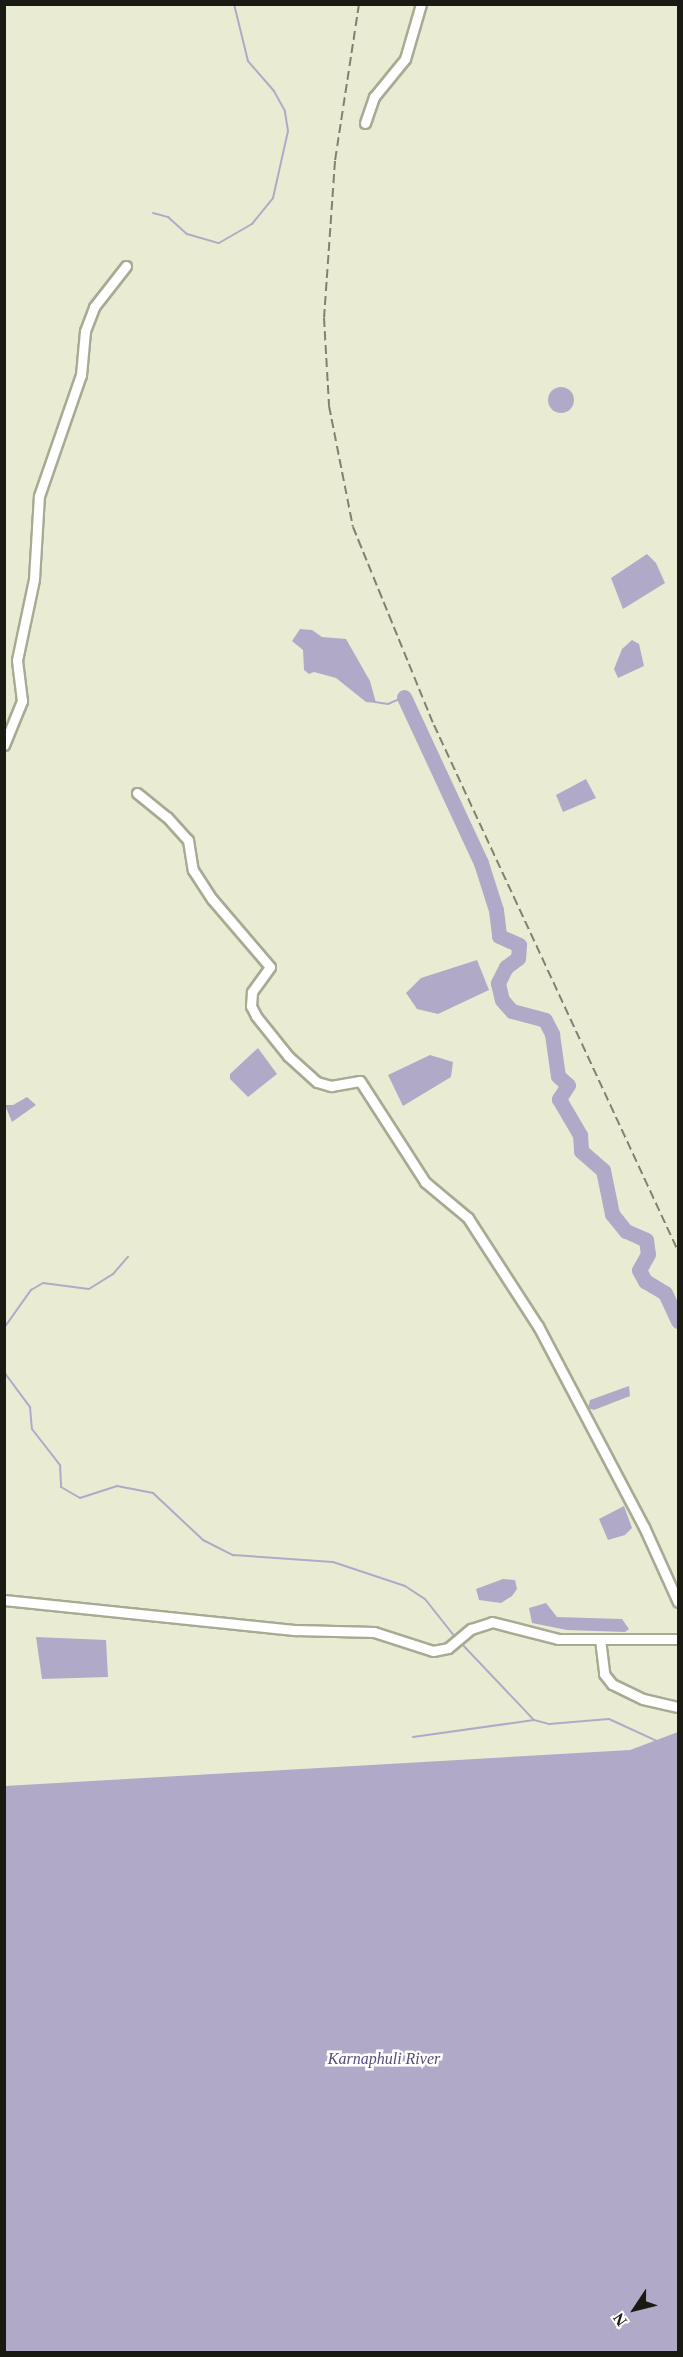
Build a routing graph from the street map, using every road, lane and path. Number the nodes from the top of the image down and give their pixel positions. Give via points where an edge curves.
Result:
1 (422, 4) edge
2 (365, 123) dead end
3 (126, 266) dead end
4 (4, 745) edge
5 (137, 793) dead end
6 (4, 1600) edge
7 (678, 1602) edge
8 (678, 1639) edge
9 (600, 1640) junction
10 (678, 1707) edge

1 - 2 street via 405,59 388,85 374,97
3 - 4 street via 94,307 85,331 81,375 39,496 34,579 16,660 22,701
5 - 7 street via 188,840 194,870 212,899 270,967 252,992 251,1006 256,1016 288,1056 317,1082 331,1086 360,1081 425,1182 468,1218 538,1326 644,1527
6 - 9 street via 262,1627 374,1632 421,1649 448,1648 471,1629 492,1622 546,1637
8 - 9 street
9 - 10 street via 604,1674 612,1684 643,1699

